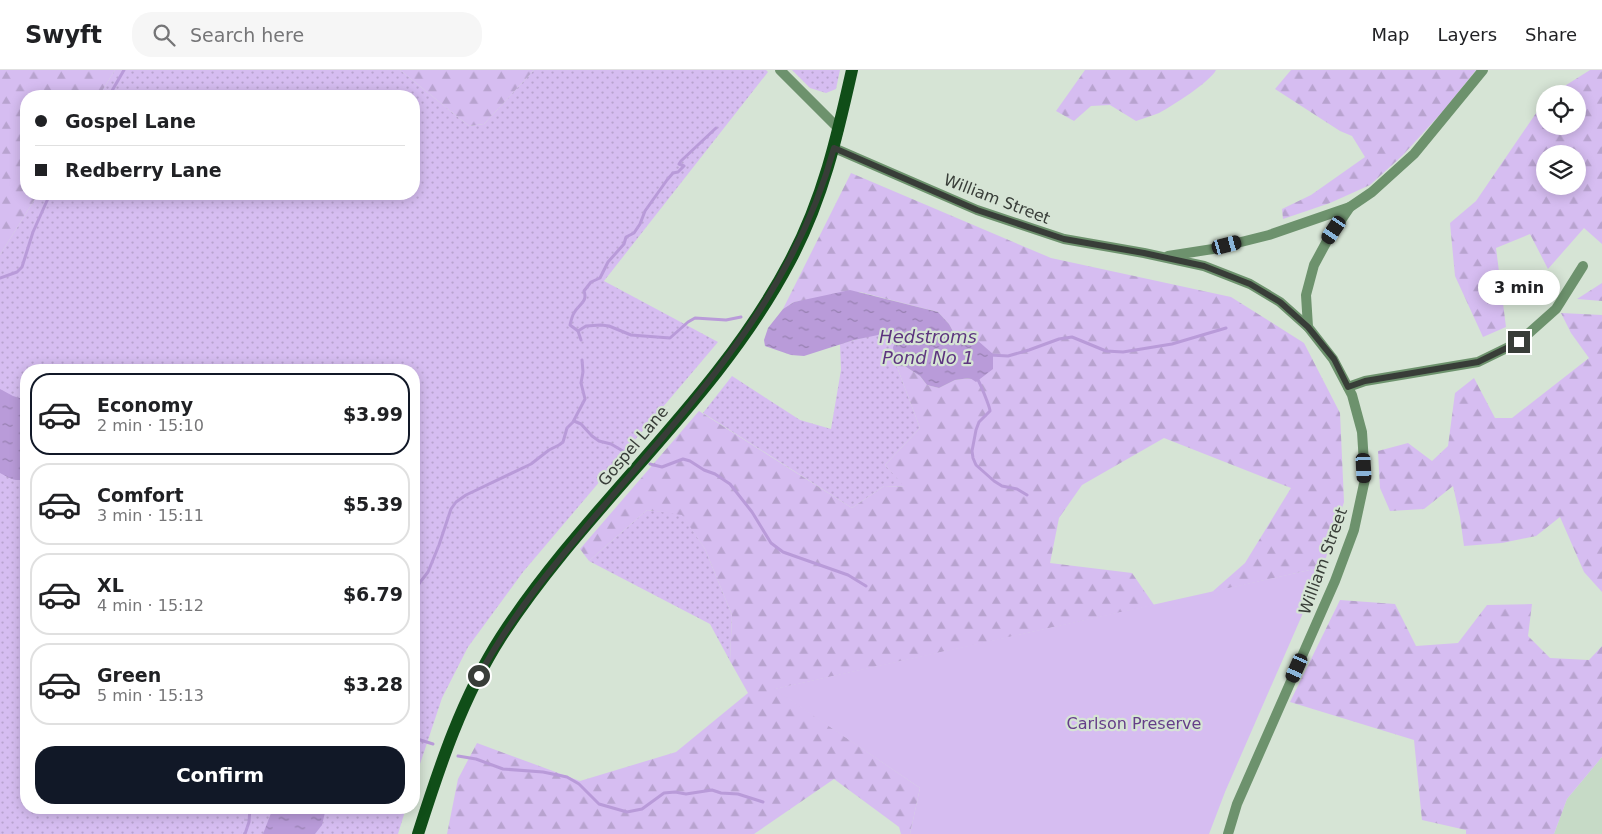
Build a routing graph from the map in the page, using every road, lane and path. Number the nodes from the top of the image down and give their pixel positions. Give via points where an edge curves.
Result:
1 (780, 70) edge
2 (852, 70) edge
3 (1483, 70) edge
4 (839, 128) junction
5 (834, 148) junction
6 (1350, 207) junction
7 (1162, 257) junction
8 (1583, 266) dead end
9 (1308, 327) junction
10 (1348, 387) junction
11 (418, 834) edge
12 (1228, 834) edge

1 - 4 street
2 - 4 main road, Gospel Lane
3 - 6 street via 1414,154
4 - 5 main road, Gospel Lane
5 - 7 street, William Street via 977,210 1064,239
5 - 11 main road, Gospel Lane via 808,223 760,311 714,375 552,568 501,637 458,719
6 - 7 street via 1213,249
6 - 9 street via 1314,265 1306,295
7 - 9 street, William Street via 1204,266 1250,284 1280,302
8 - 10 street via 1556,309 1519,342 1478,362 1365,381
9 - 10 street, William Street via 1334,359
10 - 12 street, William Street via 1362,432 1365,479 1354,530 1237,804

